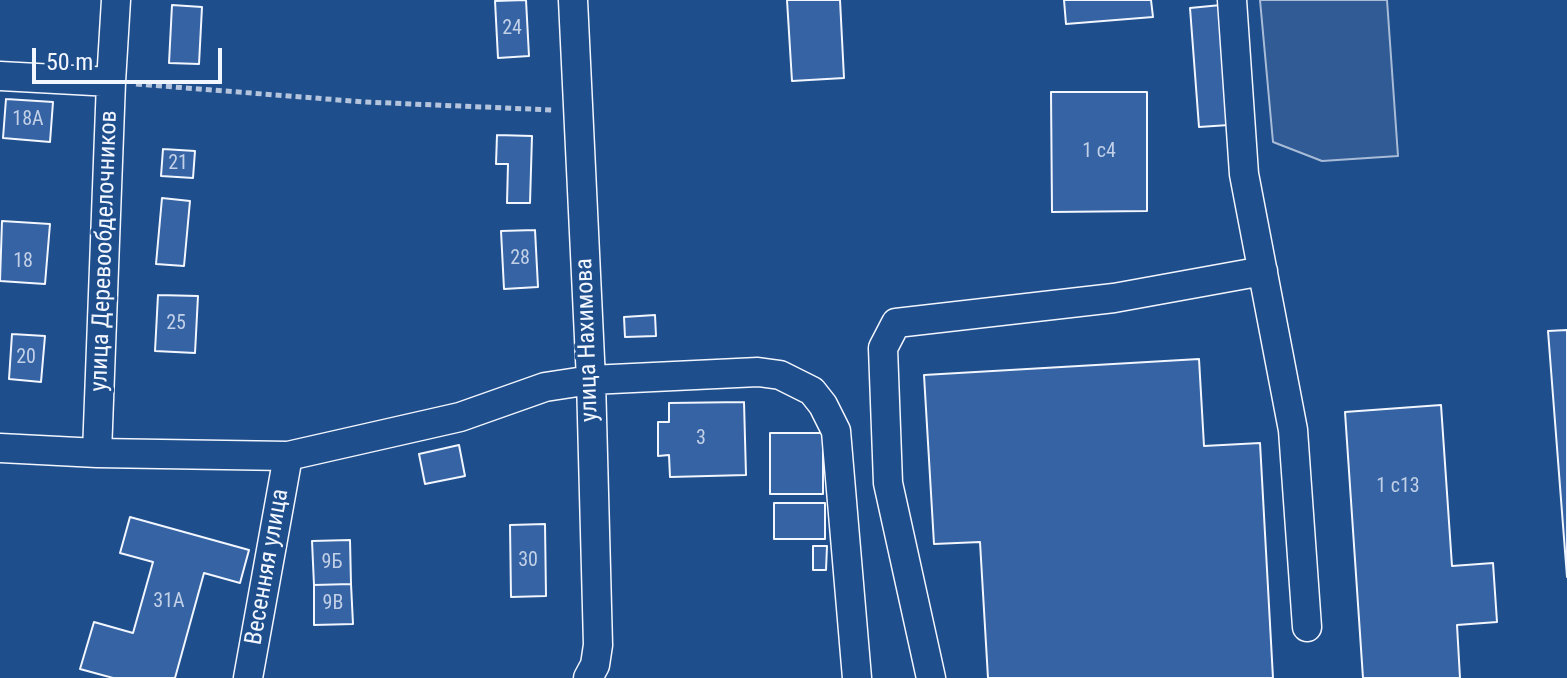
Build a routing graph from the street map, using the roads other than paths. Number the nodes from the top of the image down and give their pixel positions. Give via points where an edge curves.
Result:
1 (116, 0) edge
2 (573, 0) edge
3 (1232, 0) edge
4 (0, 76) edge
5 (111, 82) junction
6 (1263, 271) junction
7 (591, 380) junction
8 (0, 448) edge
9 (97, 453) junction
10 (288, 456) junction
11 (1307, 627) dead end
12 (248, 678) edge
13 (588, 678) edge
14 (857, 678) edge
15 (931, 678) edge

1 - 5 street, улица Деревообделочников
2 - 7 street, улица Нахимова
3 - 6 street via 1244,174
4 - 5 street
5 - 9 street, улица Деревообделочников
6 - 11 street via 1293,430
6 - 15 street via 1114,298 896,323 883,348 888,483
7 - 10 street via 545,387 460,417
7 - 13 street, улица Нахимова via 598,645
7 - 14 street via 758,372 780,375 812,391 831,419 838,443
8 - 9 street
9 - 10 street
10 - 12 street, Весенняя улица

